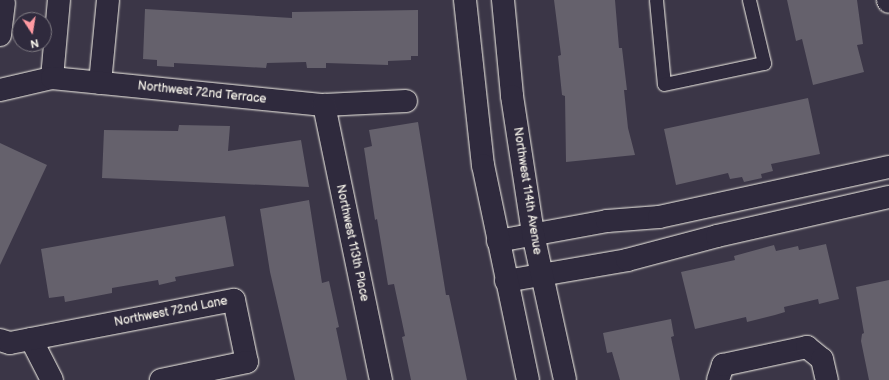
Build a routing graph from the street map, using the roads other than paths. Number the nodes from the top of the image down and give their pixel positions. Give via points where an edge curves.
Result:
1 (60, 0) edge
2 (108, 0) edge
3 (465, 0) edge
4 (503, 0) edge
5 (656, 0) edge
6 (749, 0) edge
7 (4, 3) dead end
8 (0, 35) edge
9 (52, 78) junction
10 (100, 83) junction
11 (0, 90) edge
12 (406, 101) dead end
13 (324, 105) junction
14 (889, 167) edge
15 (889, 197) edge
16 (533, 234) junction
17 (498, 241) junction
18 (542, 275) junction
19 (506, 282) junction
20 (31, 339) junction
21 (0, 340) edge
22 (52, 380) edge
23 (161, 380) edge
24 (381, 380) edge
25 (528, 380) edge
26 (565, 380) edge
27 (718, 380) edge
28 (827, 380) edge

1 - 9 street
2 - 10 street
3 - 17 street via 475,102
4 - 16 street, Northwest 114th Avenue via 512,96
5 - 6 lane via 664,84 764,64
7 - 8 street
9 - 10 street, Northwest 72nd Terrace
9 - 11 street, Northwest 72nd Terrace
10 - 13 street, Northwest 72nd Terrace
12 - 13 street, Northwest 72nd Terrace
13 - 24 street, Northwest 113th Place
14 - 16 street via 659,217 607,221
15 - 18 street via 717,236 627,260
16 - 17 street
16 - 18 street, Northwest 114th Avenue
17 - 19 street
18 - 19 street
18 - 26 street, Northwest 114th Avenue
19 - 25 street
20 - 21 street, Northwest 72nd Lane via 10,343
20 - 22 street
20 - 23 street, Northwest 72nd Lane via 234,300 247,362
27 - 28 street via 723,365 807,347 822,359

